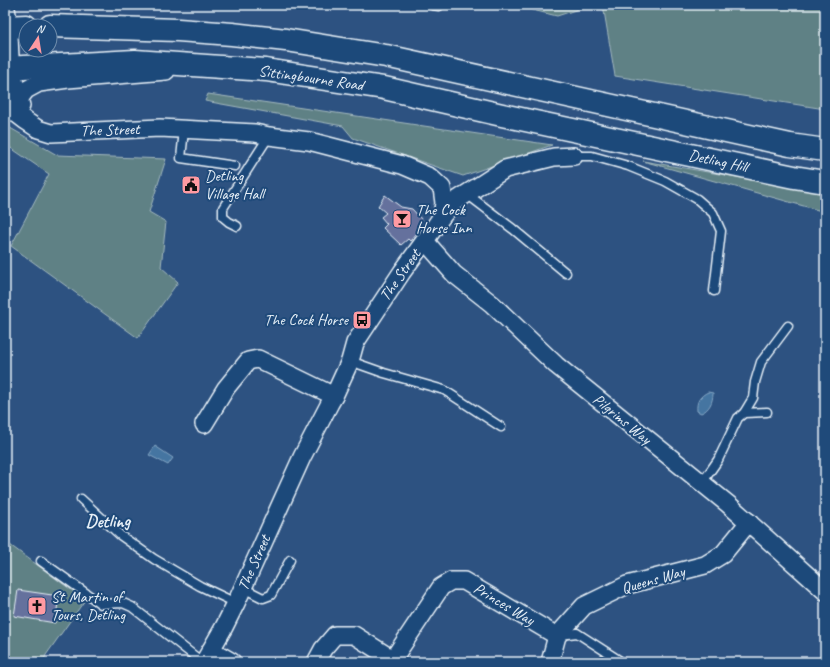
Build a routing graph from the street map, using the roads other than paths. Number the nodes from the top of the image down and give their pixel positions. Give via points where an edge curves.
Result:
1 (10, 19) edge
2 (58, 26) edge
3 (218, 67) junction
4 (8, 68) edge
5 (12, 102) edge
6 (619, 107) joint
7 (184, 130) junction
8 (269, 136) junction
9 (612, 138) joint
10 (825, 150) edge
11 (574, 156) joint
12 (235, 166) dead end
13 (825, 182) edge
14 (468, 194) junction
15 (442, 216) junction
16 (237, 226) dead end
17 (424, 241) junction
18 (566, 273) dead end
19 (714, 292) dead end
20 (788, 326) dead end
21 (350, 361) junction
22 (334, 396) junction
23 (767, 412) dead end
24 (744, 413) junction
25 (204, 424) dead end
26 (501, 427) dead end
27 (702, 483) junction
28 (81, 498) dead end
29 (749, 522) junction
30 (290, 560) dead end
31 (41, 561) dead end
32 (825, 591) edge
33 (239, 595) junction
34 (557, 636) junction
35 (206, 658) edge
36 (395, 661) edge
37 (232, 662) edge
38 (316, 662) edge
39 (550, 662) edge
40 (622, 662) edge

1 - 4 street, The Street
2 - 6 highway, Sittingbourne Road via 216,33 286,40 386,56
3 - 4 highway, Sittingbourne Road via 135,61
3 - 5 street via 38,83
3 - 9 highway, Sittingbourne Road via 266,70 384,88
4 - 5 street, The Street
5 - 7 street, The Street via 26,122 51,133 160,128
6 - 10 highway, Detling Hill via 790,145
7 - 8 street, The Street via 255,132
7 - 12 lane via 181,158
8 - 15 street, The Street via 338,148 402,165 430,177 442,188
8 - 16 lane via 223,208 223,217
9 - 13 highway, Detling Hill
11 - 14 street via 554,158 505,170
11 - 19 lane via 592,156 628,166 664,181 697,199 713,213 721,231
14 - 15 street via 454,202
14 - 18 lane
15 - 17 street, The Street
17 - 21 street, The Street via 355,343
17 - 27 street, Pilgrims Way via 454,274 492,304 556,365
20 - 24 lane via 761,362 753,398
21 - 22 street, The Street
21 - 26 lane via 444,390
22 - 25 street via 258,359 248,361 226,388
22 - 33 street, The Street via 302,457
23 - 24 lane
24 - 27 lane via 738,418 718,460
27 - 29 street, Pilgrims Way
28 - 33 lane via 120,535 154,559 200,586
29 - 32 street, Pilgrims Way
29 - 34 street, Queens Way via 723,554 705,565 627,585 584,606
30 - 33 lane via 271,595 263,598
31 - 35 lane via 101,604 123,603 132,607
33 - 35 street, The Street
34 - 36 street, Princes Way via 464,580 452,581 441,587
34 - 39 street, Queens Way
34 - 40 lane via 577,633
35 - 37 street
36 - 38 street, Princes Way via 354,635 335,635

